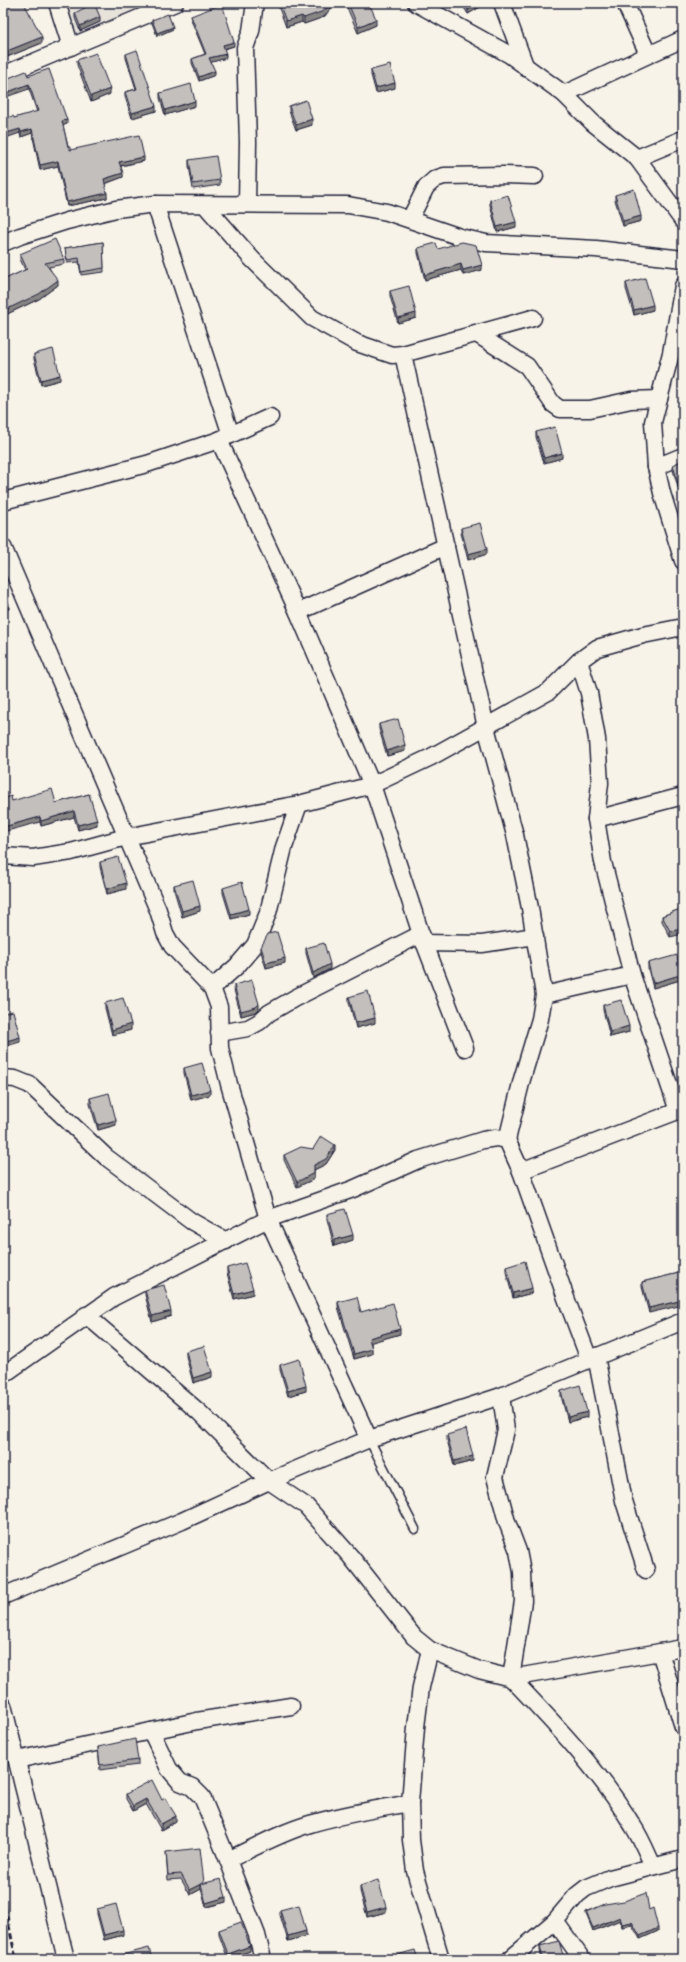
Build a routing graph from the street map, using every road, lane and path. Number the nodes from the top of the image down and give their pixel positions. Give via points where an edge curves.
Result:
1 (57, 3) edge
2 (175, 3) edge
3 (254, 3) edge
4 (416, 3) edge
5 (502, 3) edge
6 (624, 3) edge
7 (683, 39) edge
8 (71, 46) junction
9 (648, 54) junction
10 (527, 69) junction
11 (3, 75) edge
12 (564, 94) junction
13 (683, 139) edge
14 (637, 158) junction
15 (535, 176) dead end
16 (155, 204) junction
17 (247, 204) junction
18 (205, 205) junction
19 (410, 220) junction
20 (683, 221) edge
21 (3, 243) edge
22 (683, 258) edge
23 (683, 286) edge
24 (533, 318) dead end
25 (476, 333) junction
26 (403, 354) junction
27 (659, 399) junction
28 (270, 417) dead end
29 (225, 437) junction
30 (683, 456) edge
31 (656, 467) junction
32 (3, 501) edge
33 (446, 546) junction
34 (3, 547) edge
35 (683, 561) edge
36 (298, 612) junction
37 (683, 627) edge
38 (579, 661) junction
39 (486, 727) junction
40 (372, 785) junction
41 (683, 796) edge
42 (299, 804) junction
43 (596, 819) junction
44 (126, 837) junction
45 (3, 856) edge
46 (535, 936) junction
47 (422, 938) junction
48 (632, 975) junction
49 (212, 988) junction
50 (544, 995) junction
51 (219, 1033) junction
52 (465, 1048) dead end
53 (3, 1078) edge
54 (681, 1110) edge
55 (507, 1140) junction
56 (521, 1171) junction
57 (268, 1219) junction
58 (226, 1241) junction
59 (86, 1315) junction
60 (683, 1321) edge
61 (592, 1358) junction
62 (3, 1375) edge
63 (501, 1396) junction
64 (369, 1440) junction
65 (269, 1481) junction
66 (415, 1529) dead end
67 (646, 1570) dead end
68 (3, 1596) edge
69 (683, 1648) edge
70 (430, 1650) junction
71 (660, 1652) junction
72 (511, 1678) junction
73 (3, 1705) edge
74 (291, 1706) dead end
75 (683, 1727) edge
76 (151, 1730) junction
77 (17, 1760) junction
78 (410, 1803) junction
79 (683, 1859) edge
80 (228, 1860) junction
81 (653, 1866) junction
82 (555, 1922) junction
83 (66, 1959) edge
84 (263, 1959) edge
85 (441, 1959) edge
86 (510, 1959) edge
87 (582, 1959) edge

1 - 8 street
2 - 8 street
3 - 17 street via 251,31 245,48
4 - 10 street via 510,55
5 - 10 street
6 - 9 street
7 - 9 street
8 - 11 street
9 - 12 street
10 - 12 street
12 - 14 street via 593,123
13 - 14 street
14 - 20 street
15 - 19 street via 444,176 435,179 426,187
16 - 18 street
16 - 21 street via 116,209 67,221
16 - 29 street
17 - 18 street
17 - 19 street via 348,205 387,212
18 - 26 street via 252,259 312,318 357,343 392,354
19 - 22 street via 486,244 596,249
23 - 27 street via 671,353
24 - 25 street
25 - 26 street
25 - 27 street via 527,366 553,404 560,409 590,409 631,400
26 - 33 street
27 - 31 street via 653,422
28 - 29 street
29 - 32 street via 147,464
29 - 36 street
30 - 31 street
31 - 35 street
33 - 36 street
33 - 39 street
34 - 44 street
36 - 40 street
37 - 38 street via 597,648
38 - 39 street via 548,692
38 - 43 street via 589,693 597,739 600,783
39 - 40 street
39 - 46 street via 515,835
40 - 42 street
40 - 47 street
41 - 43 street
42 - 44 street
42 - 49 street via 284,847 268,913 255,945 238,966
43 - 48 street via 603,862
44 - 45 street via 71,852 33,858
44 - 49 street via 172,946
46 - 47 street via 482,944
46 - 50 street
47 - 51 street via 295,998 248,1028
47 - 52 street
48 - 50 street
48 - 54 street
49 - 51 street via 220,1007
50 - 55 street via 540,1019
51 - 57 street via 228,1084
53 - 58 street via 15,1079 30,1085 106,1157 191,1221
54 - 56 street
55 - 56 street
55 - 57 street via 483,1140 418,1160 353,1189
56 - 61 street via 566,1298
57 - 58 street
57 - 64 street
58 - 59 street via 114,1297
59 - 62 street
59 - 65 street via 199,1412
60 - 61 street
61 - 63 street
61 - 67 street via 624,1501
63 - 64 street
63 - 72 street via 506,1430 495,1477 522,1572 523,1601
64 - 65 street
64 - 66 lane
65 - 68 street via 182,1521
65 - 70 street via 306,1506 351,1557 414,1637
69 - 71 street
70 - 72 street via 480,1670
70 - 78 street via 421,1687
71 - 72 street
71 - 75 street
72 - 81 street via 561,1731 605,1785 633,1826
73 - 77 street
74 - 76 street
76 - 77 street
76 - 80 street via 169,1769 180,1782 192,1787 202,1797
77 - 83 street
78 - 80 street via 352,1813 309,1824
78 - 85 street via 414,1871
79 - 81 street
80 - 84 street via 257,1935
81 - 82 street via 610,1878 586,1888
82 - 86 street
82 - 87 street

